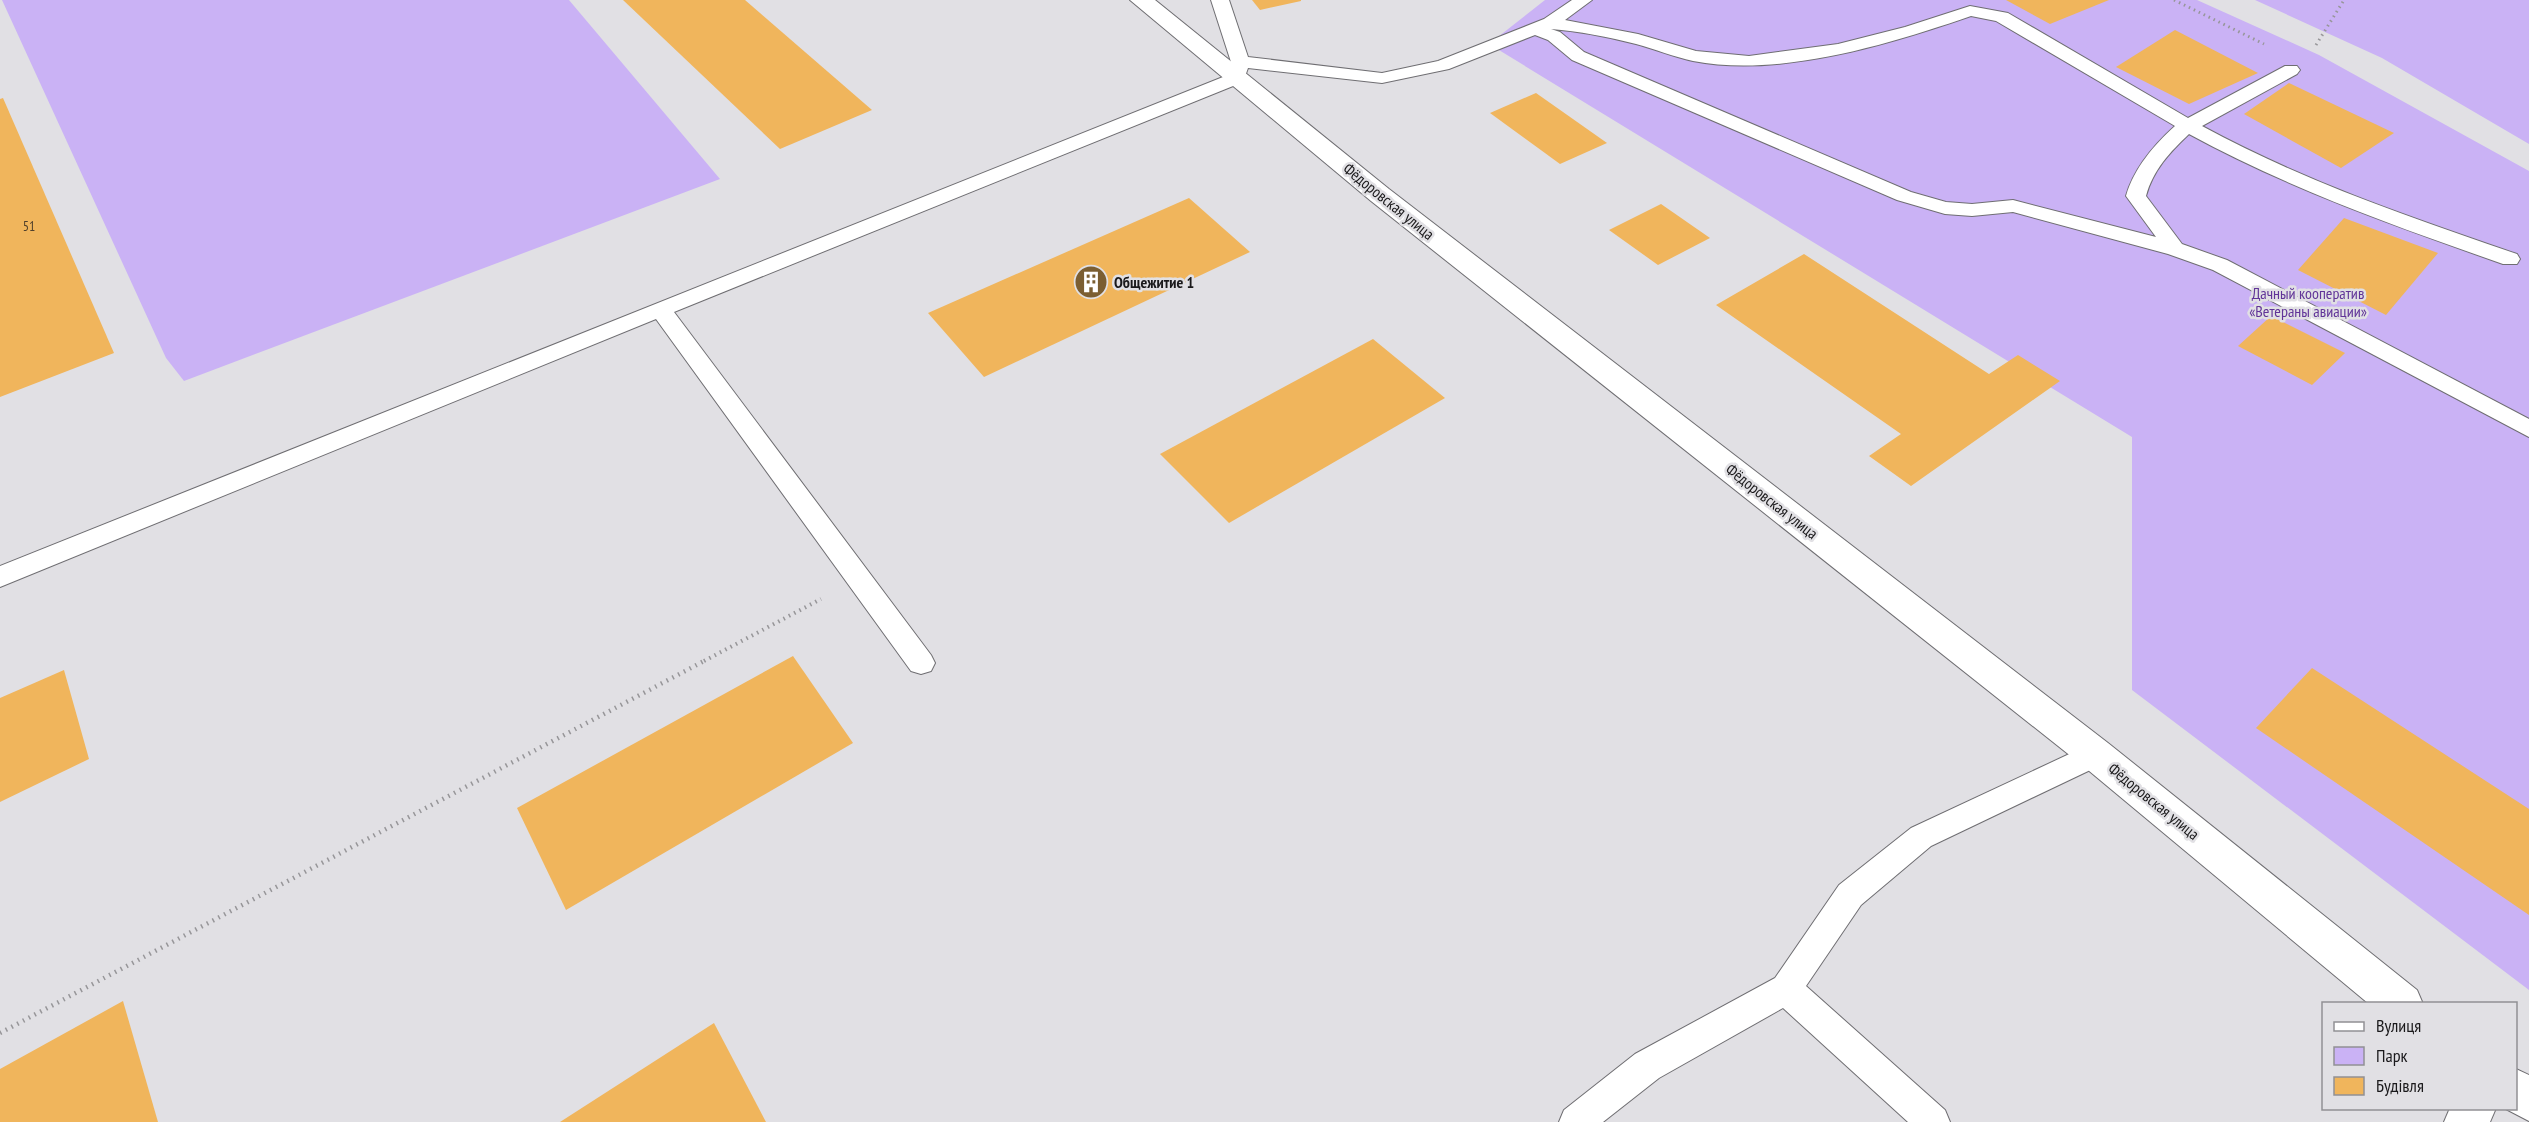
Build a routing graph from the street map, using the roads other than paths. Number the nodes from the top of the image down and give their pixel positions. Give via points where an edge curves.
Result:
1 (1140, 0) edge
2 (1220, 0) edge
3 (1583, 0) edge
4 (1542, 26) junction
5 (1238, 70) junction
6 (2290, 70) road end
7 (2186, 127) junction
8 (2175, 249) junction
9 (2510, 259) dead end
10 (660, 309) junction
11 (2529, 429) edge
12 (0, 577) edge
13 (921, 663) dead end
14 (2096, 754) junction
15 (1786, 989) junction
16 (2400, 1002) edge
17 (1576, 1122) edge
18 (1933, 1122) edge

1 - 5 street, Фёдоровская улица
2 - 5 lane
3 - 4 lane
4 - 5 lane via 1443,65 1383,78
4 - 7 lane via 1638,39 1695,56 1749,62 1838,49 1970,11 1985,12 2002,17
4 - 8 lane via 1578,56 1904,196 1972,210 2013,206
5 - 10 lane
5 - 14 street, Фёдоровская улица via 1380,195
6 - 7 lane
7 - 8 lane via 2158,156 2140,181 2136,196
7 - 9 lane via 2346,202
8 - 11 lane via 2220,265
10 - 12 lane
10 - 13 lane
14 - 15 lane via 1922,837 1850,895
14 - 16 street, Фёдоровская улица
15 - 17 lane via 1647,1066
15 - 18 lane

